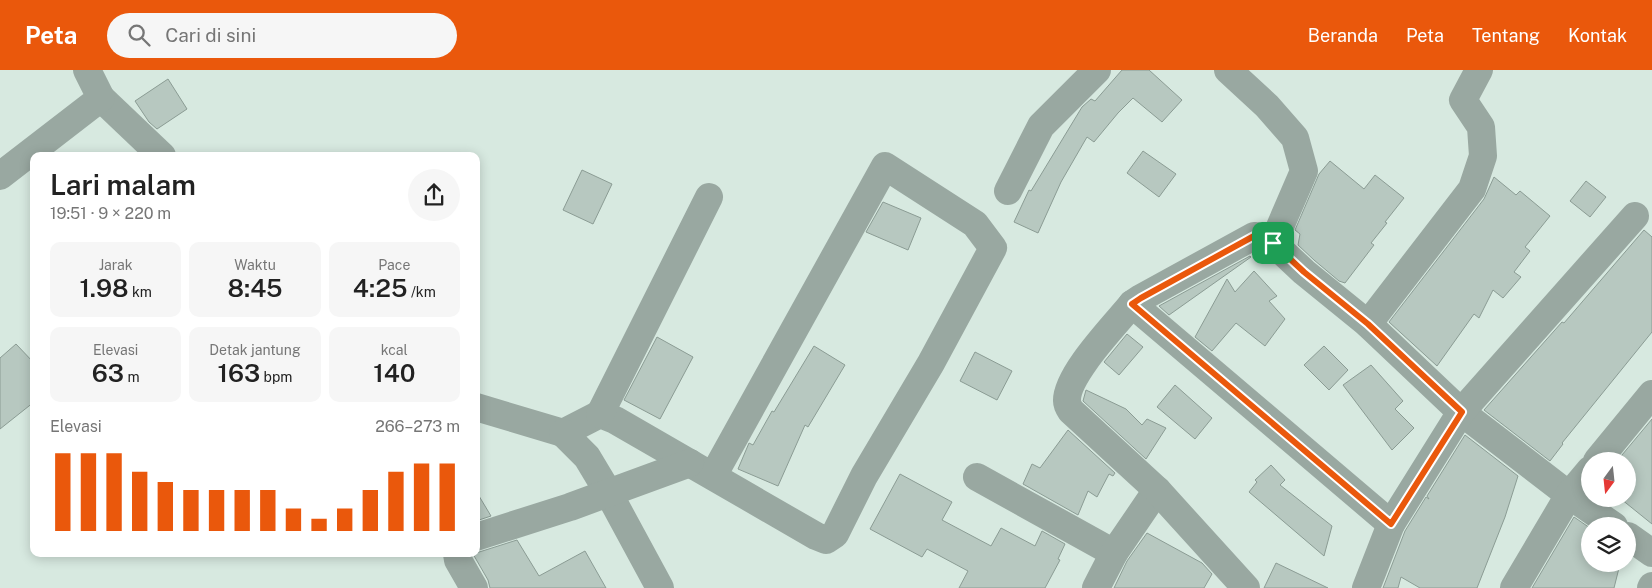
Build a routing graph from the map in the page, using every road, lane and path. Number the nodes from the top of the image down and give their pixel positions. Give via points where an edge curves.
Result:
1 (87, 70) edge
2 (1096, 70) edge
3 (1228, 70) edge
4 (1479, 70) edge
5 (101, 98) junction
6 (31, 152) edge
7 (158, 152) edge
8 (30, 153) edge
9 (0, 176) edge
10 (1008, 191) dead end
11 (708, 197) dead end
12 (1635, 216) dead end
13 (1273, 243) junction
14 (1132, 304) junction
15 (1368, 324) junction
16 (1652, 394) edge
17 (480, 408) edge
18 (1462, 412) junction
19 (600, 414) junction
20 (563, 433) junction
21 (1604, 452) edge
22 (690, 463) junction
23 (713, 476) junction
24 (978, 477) dead end
25 (1581, 481) edge
26 (1157, 490) junction
27 (608, 492) junction
28 (1569, 495) junction
29 (1601, 517) edge
30 (1391, 524) junction
31 (480, 536) edge
32 (1636, 542) edge
33 (1114, 553) junction
34 (1652, 553) edge
35 (458, 557) edge
36 (474, 588) edge
37 (660, 588) edge
38 (1096, 588) edge
39 (1246, 588) edge
40 (1366, 588) edge
41 (1514, 588) edge

1 - 5 street
2 - 10 street via 1041,126
3 - 13 street via 1267,106 1295,138 1304,171
4 - 15 street via 1463,100 1481,127 1483,156 1472,189
5 - 6 street
5 - 7 street
8 - 9 street
11 - 19 street
12 - 18 street
13 - 14 street via 1254,236
13 - 15 street
14 - 26 street via 1078,370 1066,400 1071,412
14 - 30 street
15 - 18 street
16 - 21 street
17 - 20 street
18 - 28 street
18 - 30 street
19 - 20 street
19 - 22 street
20 - 27 street via 587,457
22 - 23 street
22 - 27 street
23 - 23 street via 884,166 975,224 993,248 931,363 864,476 835,534 826,540 816,536
24 - 33 street
25 - 28 street
26 - 33 street
26 - 39 street
27 - 31 street
27 - 37 street
28 - 29 street
28 - 41 street
30 - 40 street
32 - 34 street
33 - 38 street
35 - 36 street

